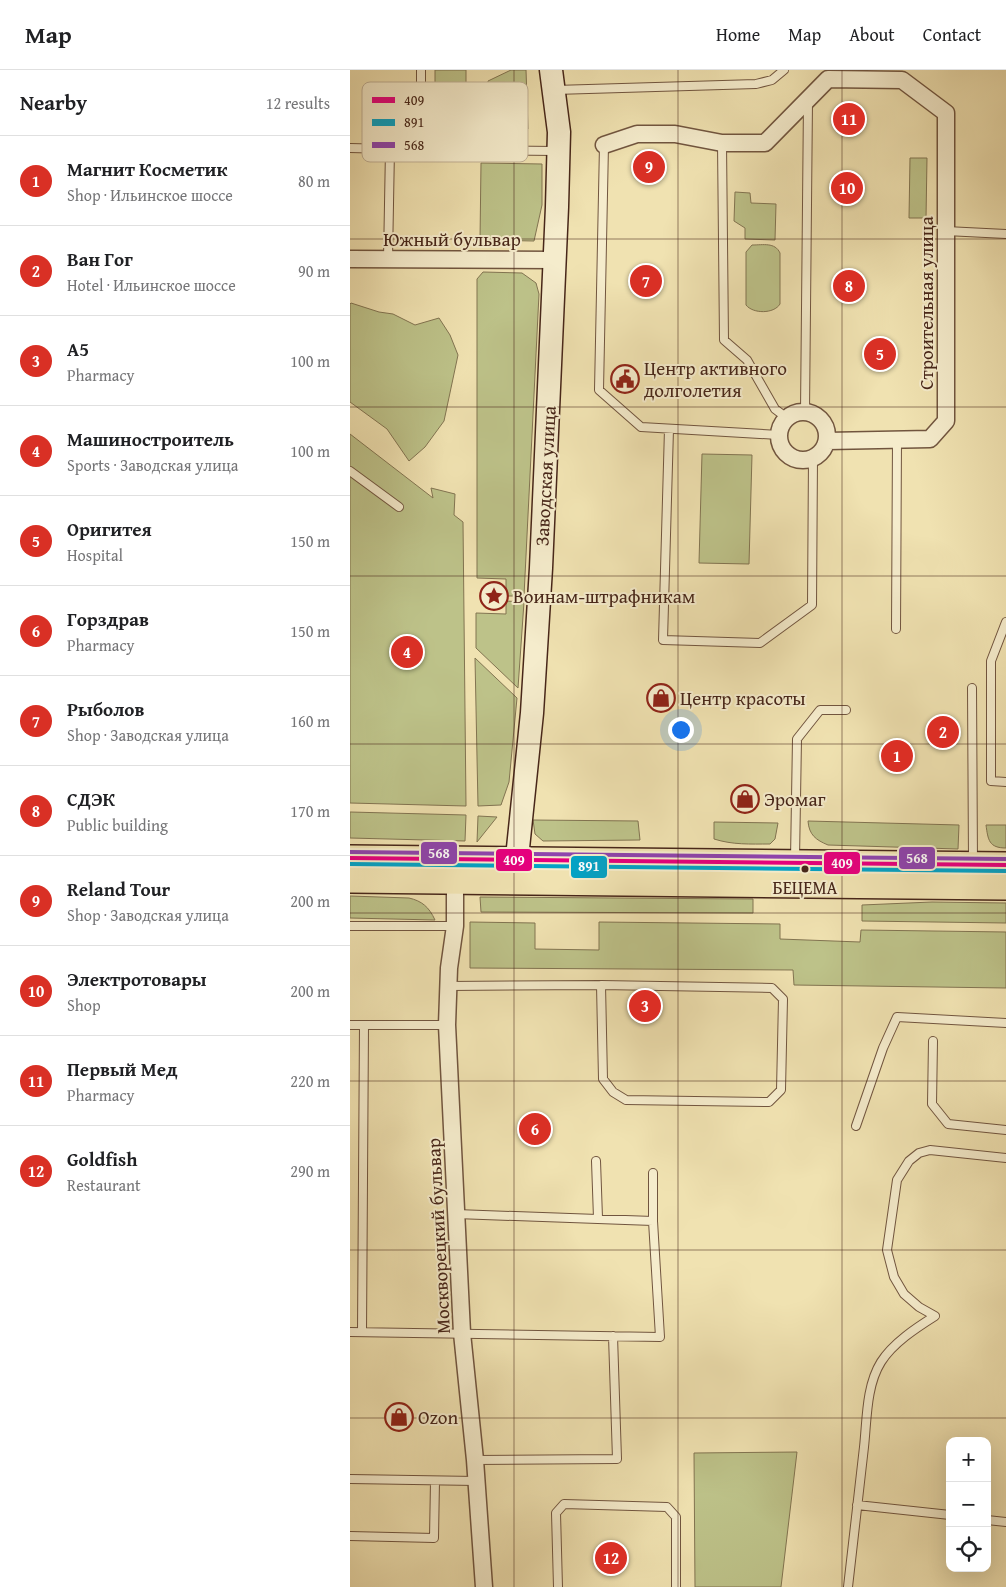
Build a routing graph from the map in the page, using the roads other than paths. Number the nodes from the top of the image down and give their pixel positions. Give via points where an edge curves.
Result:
1 (784, 70) edge
2 (552, 80) edge
3 (808, 100) junction
4 (722, 143) junction
5 (604, 145) joint
6 (528, 151) edge
7 (559, 151) junction
8 (390, 162) edge
9 (946, 231) junction
10 (1006, 234) edge
11 (350, 259) edge
12 (388, 259) junction
13 (554, 260) junction
14 (805, 412) junction
15 (787, 418) junction
16 (669, 429) junction
17 (779, 436) junction
18 (897, 439) junction
19 (827, 440) junction
20 (813, 458) junction
21 (350, 471) edge
22 (399, 507) dead end
23 (1006, 622) edge
24 (896, 629) dead end
25 (972, 688) dead end
26 (846, 710) dead end
27 (1006, 782) edge
28 (350, 858) edge
29 (796, 863) junction
30 (973, 864) junction
31 (1006, 865) edge
32 (455, 871) junction
33 (516, 872) junction
34 (350, 880) edge
35 (1006, 887) edge
36 (350, 926) edge
37 (455, 926) junction
38 (602, 985) junction
39 (448, 986) junction
40 (1006, 1023) edge
41 (350, 1025) edge
42 (364, 1025) junction
43 (447, 1025) junction
44 (934, 1041) dead end
45 (856, 1126) dead end
46 (1006, 1130) edge
47 (1006, 1158) edge
48 (596, 1161) dead end
49 (653, 1173) dead end
50 (456, 1214) junction
51 (598, 1218) junction
52 (653, 1221) junction
53 (350, 1332) edge
54 (362, 1332) junction
55 (462, 1333) junction
56 (613, 1336) junction
57 (475, 1460) junction
58 (350, 1480) edge
59 (435, 1480) junction
60 (476, 1481) junction
61 (857, 1505) junction
62 (946, 1515) edge
63 (991, 1520) edge
64 (1006, 1522) edge
65 (350, 1536) edge
66 (484, 1587) edge
67 (558, 1587) edge
68 (676, 1587) edge
69 (848, 1587) edge

1 - 2 lane via 772,80 756,84
2 - 7 street, Заводская улица
3 - 4 street via 765,143
3 - 9 street, Строительная улица via 828,78 902,80 946,112
3 - 14 lane
4 - 5 street via 676,134 637,134
4 - 15 lane via 724,340 746,360 775,409
5 - 16 lane via 599,390 641,427
6 - 7 lane
7 - 13 street, Заводская улица
8 - 12 lane
9 - 10 lane
9 - 18 street, Строительная улица via 946,421 930,439
11 - 12 street, Южный бульвар
12 - 13 street, Южный бульвар
13 - 33 street, Заводская улица via 533,693
14 - 15 street
14 - 19 street via 821,420
15 - 17 street
16 - 17 lane
16 - 20 lane via 663,640 760,643 812,604
17 - 20 street via 785,452 791,456 806,460
18 - 19 street, Строительная улица
18 - 24 lane
19 - 20 street
21 - 22 lane
23 - 27 lane via 991,661 990,772 990,781
25 - 30 lane
26 - 29 lane via 820,710 797,739
28 - 32 main road
29 - 30 main road
29 - 33 main road
30 - 31 main road
32 - 33 main road
32 - 34 main road
32 - 37 street, Москворецкий бульвар
33 - 35 main road
36 - 37 lane
37 - 39 street, Москворецкий бульвар
38 - 38 lane via 772,988 783,999 781,1090 770,1102 626,1100 613,1092 603,1079
38 - 39 lane
39 - 43 street, Москворецкий бульвар
40 - 45 lane via 897,1017
41 - 42 lane
42 - 43 lane
42 - 54 lane
43 - 50 street, Москворецкий бульвар
44 - 46 lane via 932,1104 948,1124
47 - 61 lane via 930,1150 909,1161 897,1180 887,1250 890,1264 904,1294 935,1316 892,1349 874,1374
48 - 51 lane
49 - 52 lane
50 - 51 lane
50 - 55 street, Москворецкий бульвар
51 - 52 lane
52 - 56 lane via 660,1337
53 - 54 lane
54 - 55 lane
55 - 56 lane
55 - 57 street, Москворецкий бульвар
56 - 57 lane via 617,1459
57 - 60 street, Москворецкий бульвар
58 - 59 lane
59 - 60 lane
59 - 65 lane via 434,1538
60 - 66 street, Москворецкий бульвар
61 - 62 lane
61 - 69 lane
63 - 64 lane
67 - 68 lane via 556,1513 564,1504 666,1506 676,1517

